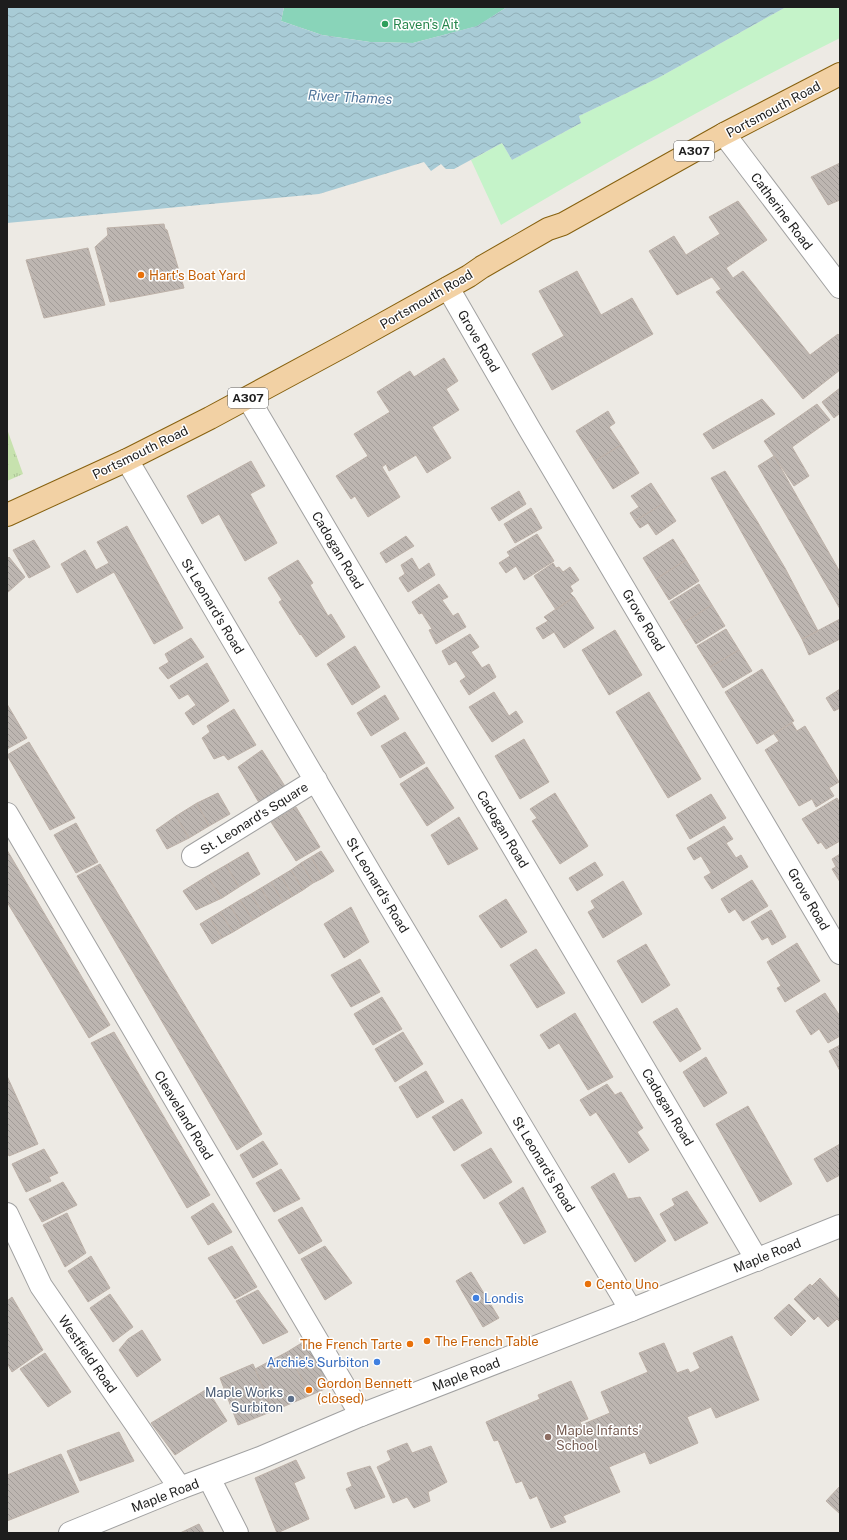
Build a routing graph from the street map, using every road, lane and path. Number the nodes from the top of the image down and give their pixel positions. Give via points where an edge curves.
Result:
1 (840, 74) edge
2 (724, 134) junction
3 (840, 287) edge
4 (448, 288) junction
5 (248, 398) junction
6 (127, 460) junction
7 (7, 515) edge
8 (316, 780) junction
9 (7, 814) edge
10 (193, 856) dead end
11 (840, 953) edge
12 (7, 1214) edge
13 (840, 1226) edge
14 (757, 1260) junction
15 (631, 1310) junction
16 (362, 1415) junction
17 (209, 1478) junction
18 (180, 1488) junction
19 (70, 1533) edge
20 (237, 1533) edge

1 - 2 main road, Portsmouth Road / A307
2 - 3 street, Catherine Road
2 - 4 main road, Portsmouth Road / A307 via 563,224 548,229
4 - 5 main road, Portsmouth Road / A307
4 - 11 street, Grove Road
5 - 6 main road, Portsmouth Road / A307
5 - 14 street, Cadogan Road
6 - 7 main road, Portsmouth Road / A307
6 - 8 street, St Leonard's Road
8 - 10 street, St. Leonard's Square
8 - 15 street, St Leonard's Road
9 - 16 street, Cleaveland Road
12 - 18 street, Westfield Road via 41,1286
13 - 14 street, Maple Road
14 - 15 street, Maple Road
15 - 16 street, Maple Road
16 - 17 street, Maple Road
17 - 18 street, Maple Road
17 - 20 street
18 - 19 street, Maple Road

